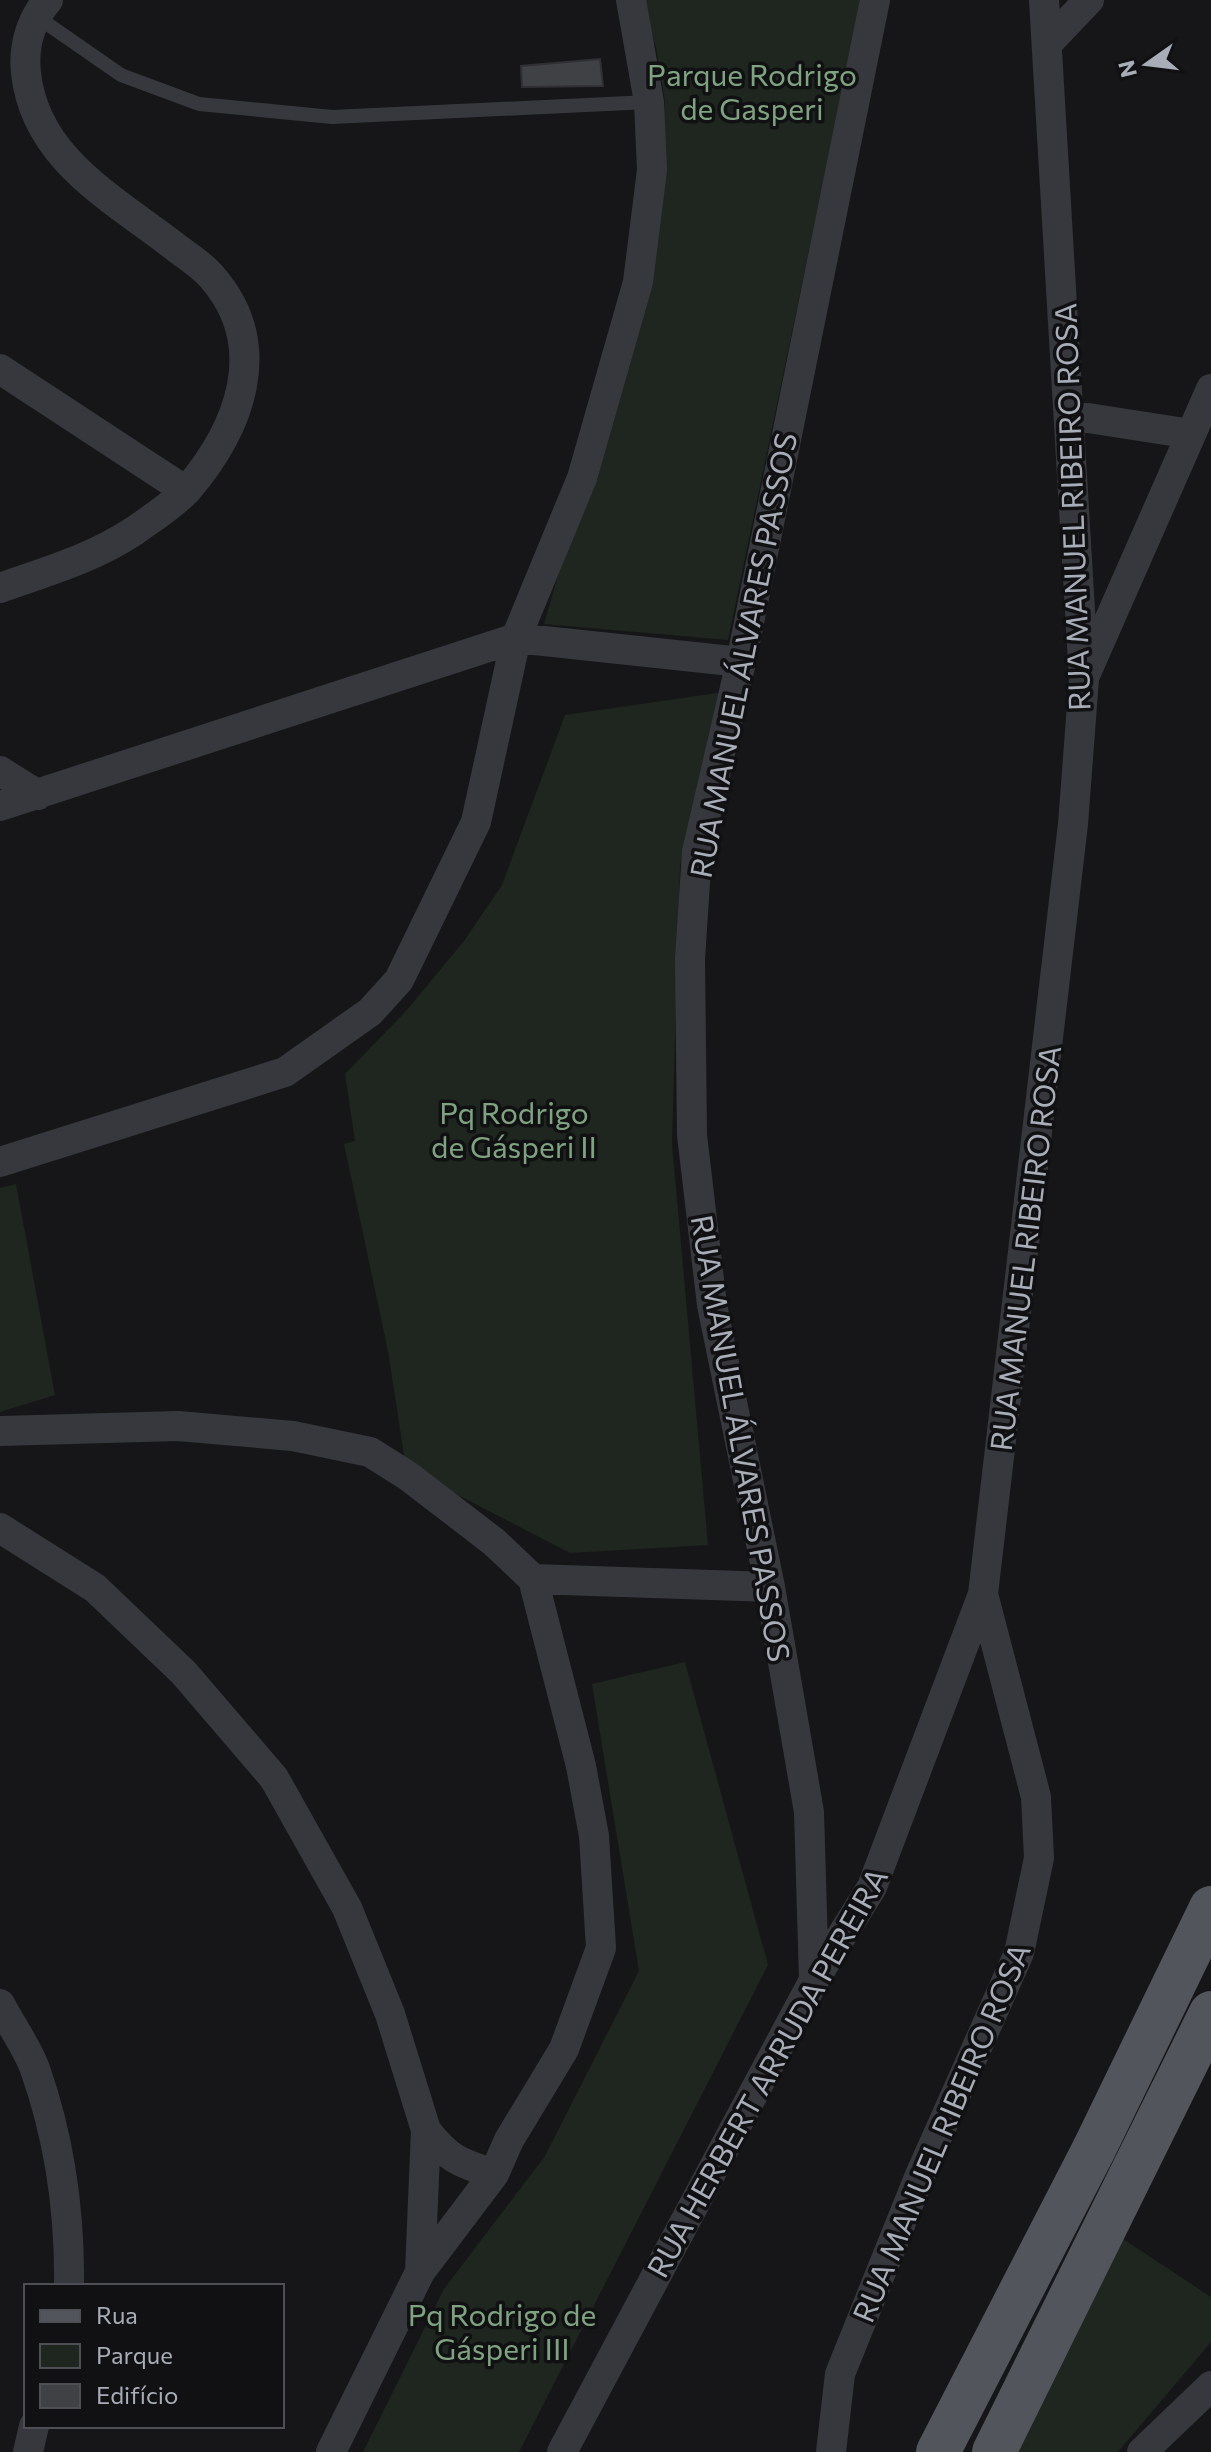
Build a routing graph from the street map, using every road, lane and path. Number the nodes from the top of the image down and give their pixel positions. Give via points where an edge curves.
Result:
1 (631, 0) edge
2 (875, 0) edge
3 (1044, 0) edge
4 (1089, 0) edge
5 (42, 8) edge
6 (1048, 43) junction
7 (649, 102) junction
8 (0, 369) edge
9 (1211, 389) edge
10 (1069, 415) junction
11 (1191, 434) junction
12 (186, 491) junction
13 (0, 588) edge
14 (516, 638) junction
15 (741, 662) junction
16 (1084, 679) junction
17 (0, 771) edge
18 (38, 795) junction
19 (0, 806) edge
20 (0, 1162) edge
21 (0, 1431) edge
22 (0, 1528) edge
23 (533, 1579) junction
24 (770, 1587) junction
25 (983, 1594) junction
26 (1211, 1908) edge
27 (814, 1980) junction
28 (0, 2004) edge
29 (1211, 2013) edge
30 (426, 2130) junction
31 (494, 2174) junction
32 (420, 2272) junction
33 (69, 2284) edge
34 (1211, 2386) edge
35 (34, 2428) edge
36 (28, 2452) edge
37 (331, 2452) edge
38 (562, 2452) edge
39 (831, 2452) edge
40 (938, 2452) edge
41 (994, 2452) edge
42 (1142, 2452) edge

1 - 7 street
2 - 15 street, RUA MANUEL ÁLVARES PASSOS
3 - 6 street, RUA MANUEL RIBEIRO ROSA
4 - 6 street
5 - 7 lane via 121,75 199,104 332,117
5 - 12 street via 24,56 29,99 47,140 77,171 211,274 231,302 242,332 246,381 225,434
6 - 10 street, RUA MANUEL RIBEIRO ROSA
7 - 14 street via 652,170 638,282 582,478
8 - 12 street
9 - 11 street
10 - 11 street
10 - 16 street, RUA MANUEL RIBEIRO ROSA
11 - 16 street
12 - 13 street via 132,532 71,563
14 - 15 street
14 - 18 street
14 - 20 street via 476,822 399,980 370,1012 285,1072
15 - 24 street, RUA MANUEL ÁLVARES PASSOS via 697,852 690,959 692,1135 712,1305
16 - 25 street, RUA MANUEL RIBEIRO ROSA via 1073,824
17 - 18 street
18 - 19 street
21 - 23 street via 178,1426 293,1436 370,1452 494,1542
22 - 30 street via 95,1588 184,1673 274,1778 347,1908 390,2014
23 - 24 street
23 - 31 street via 594,1836 601,1948 564,2049
24 - 27 street, RUA MANUEL ÁLVARES PASSOS via 809,1812
25 - 27 street, RUA HERBERT ARRUDA PEREIRA via 872,1887
25 - 39 street, RUA MANUEL RIBEIRO ROSA via 1036,1797 1039,1858 1019,1953 920,2175 840,2374
26 - 40 main road
27 - 38 street, RUA HERBERT ARRUDA PEREIRA
28 - 33 street via 34,2067 59,2155 70,2223
29 - 41 main road
30 - 31 street via 457,2163
30 - 32 street
31 - 32 street
32 - 37 street
34 - 42 street
35 - 36 street

